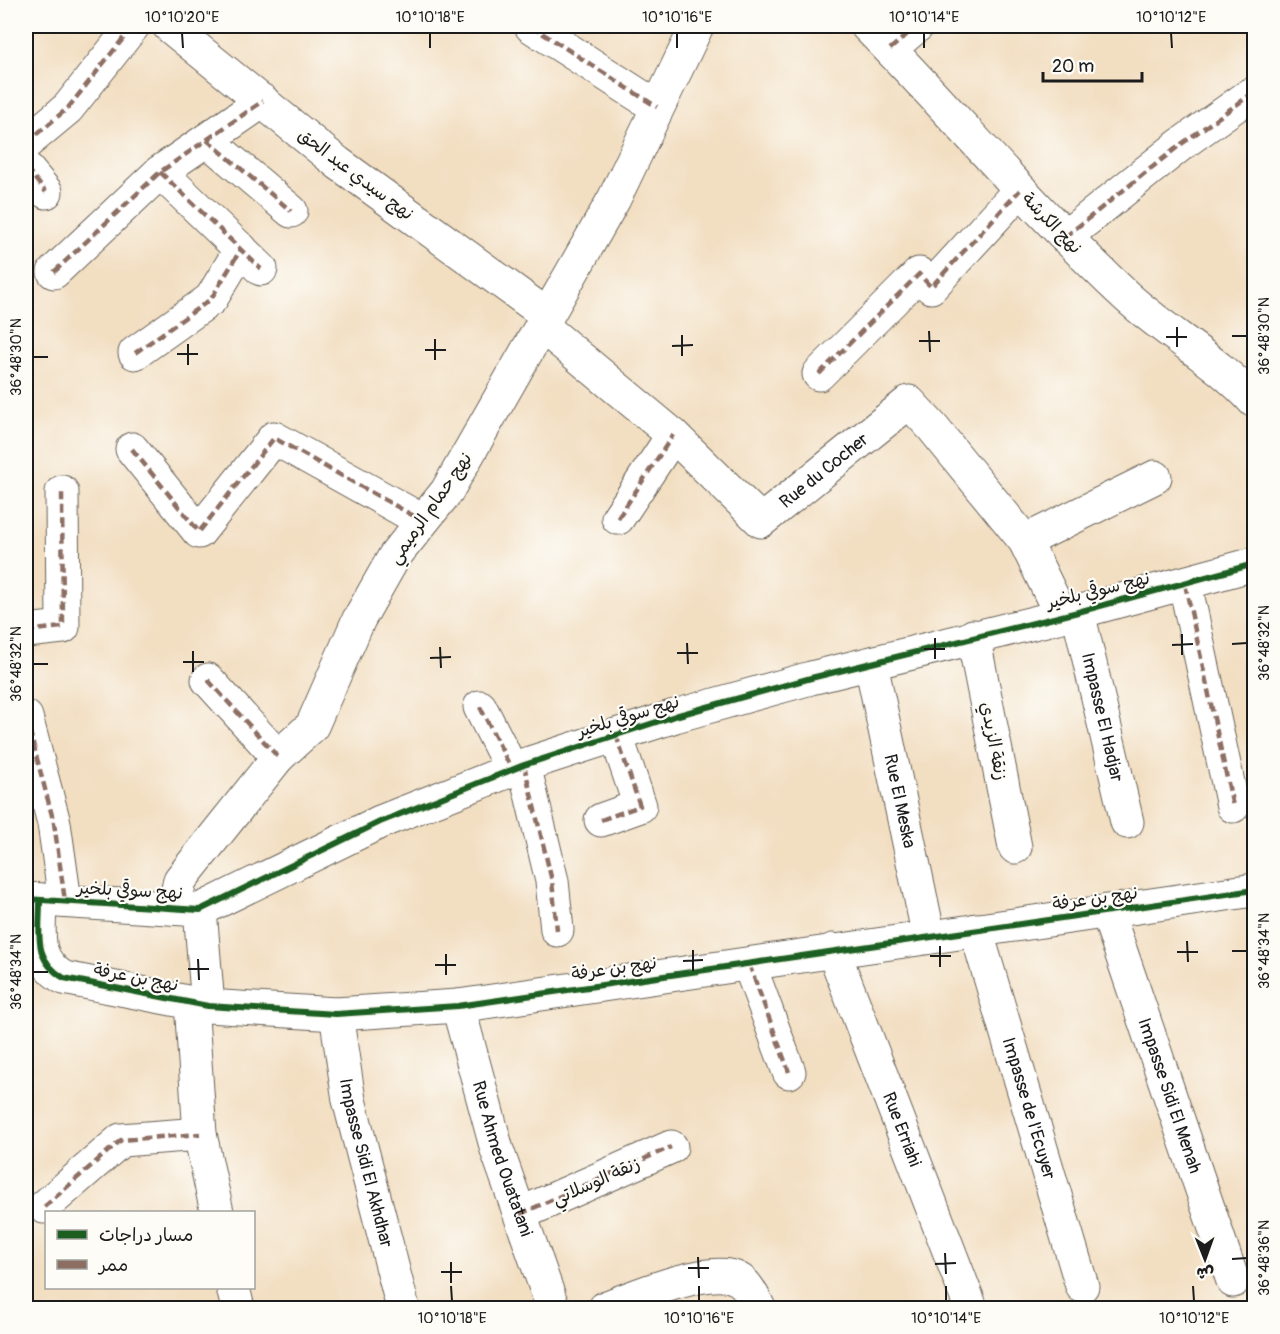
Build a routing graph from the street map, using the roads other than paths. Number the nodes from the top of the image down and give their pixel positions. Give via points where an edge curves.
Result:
1 (134, 26) edge
2 (170, 26) edge
3 (531, 26) edge
4 (697, 26) edge
5 (867, 26) edge
6 (917, 26) edge
7 (890, 49) junction
8 (1250, 95) dead end
9 (263, 101) junction
10 (657, 107) junction
11 (207, 140) junction
12 (26, 143) edge
13 (160, 172) junction
14 (1020, 190) junction
15 (291, 211) dead end
16 (1065, 237) junction
17 (54, 272) dead end
18 (545, 320) junction
19 (135, 353) dead end
20 (819, 374) dead end
21 (1254, 401) edge
22 (673, 435) junction
23 (132, 449) dead end
24 (1155, 477) dead end
25 (62, 492) dead end
26 (618, 518) dead end
27 (421, 520) junction
28 (1025, 541) junction
29 (1254, 564) edge
30 (1185, 584) junction
31 (1070, 614) junction
32 (26, 631) edge
33 (973, 636) junction
34 (871, 664) junction
35 (208, 680) dead end
36 (480, 706) dead end
37 (26, 717) edge
38 (616, 735) junction
39 (278, 757) junction
40 (518, 768) junction
41 (1233, 806) dead end
42 (601, 820) dead end
43 (1127, 822) dead end
44 (1015, 847) dead end
45 (1254, 890) edge
46 (44, 900) edge
47 (187, 909) junction
48 (1107, 911) junction
49 (557, 930) dead end
50 (976, 930) junction
51 (929, 937) junction
52 (33, 946) edge
53 (833, 950) junction
54 (749, 964) junction
55 (200, 1004) junction
56 (458, 1006) junction
57 (336, 1014) junction
58 (789, 1072) dead end
59 (200, 1134) junction
60 (671, 1147) dead end
61 (44, 1207) dead end
62 (217, 1211) edge
63 (520, 1214) junction
64 (1233, 1281) dead end
65 (1082, 1286) dead end
66 (233, 1289) edge
67 (238, 1308) edge
68 (403, 1308) edge
69 (554, 1308) edge
70 (605, 1308) edge
71 (759, 1308) edge
72 (971, 1308) edge

1 - 12 street via 68,108
2 - 9 street, نهج سيدي عبد الحق
3 - 10 street
4 - 10 street, نهج حمام الرميمي
5 - 7 street, نهج الكرشة
6 - 7 street
7 - 14 street, نهج الكرشة
8 - 16 street
9 - 11 street
9 - 18 street, نهج سيدي عبد الحق
10 - 18 street, نهج حمام الرميمي via 614,199
11 - 13 street
11 - 15 street
13 - 17 street
13 - 19 street via 251,259 212,299
14 - 16 street, نهج الكرشة
14 - 20 street via 931,287 919,274
16 - 21 street, نهج الكرشة via 1126,296 1235,380
18 - 22 street, Rue du Cocher
18 - 27 street, نهج حمام الرميمي via 447,491
22 - 26 street
22 - 28 street, Rue du Cocher via 761,521 909,402
23 - 27 street via 199,532 274,438
24 - 28 street
25 - 32 street via 63,627
27 - 39 street, نهج حمام الرميمي via 394,557 359,619 312,726
28 - 31 street, Rue du Cocher
29 - 30 street, نهج سوقي بلخير
30 - 31 street, نهج سوقي بلخير
30 - 41 street
31 - 33 street, نهج سوقي بلخير
31 - 43 street, Impasse El Hadjar
33 - 34 street, نهج سوقي بلخير
33 - 44 street, زنقة الزيدي
34 - 38 street, نهج سوقي بلخير
34 - 51 street, Rue El Meska
35 - 39 street
36 - 40 street
37 - 46 street, نهج بن عرفة via 54,823
38 - 40 street, نهج سوقي بلخير
38 - 42 street via 640,806
39 - 47 street, نهج حمام الرميمي via 180,880
40 - 47 street, نهج سوقي بلخير via 380,822
40 - 49 street via 552,881
45 - 48 street, نهج بن عرفة
46 - 47 street, نهج سوقي بلخير
46 - 52 street, نهج بن عرفة
47 - 55 street, نهج حمام الرميمي
48 - 50 street, نهج بن عرفة
48 - 64 street, Impasse Sidi El Menah
50 - 51 street, نهج بن عرفة
50 - 65 street, Impasse de l'Ecuyer
51 - 53 street, نهج بن عرفة
52 - 55 street, نهج بن عرفة via 40,948 45,962 64,978
53 - 54 street, نهج بن عرفة
53 - 72 street, Rue Erriahi
54 - 56 street, نهج بن عرفة
54 - 58 street
55 - 57 street, نهج بن عرفة
55 - 59 street, نهج حمام الرميمي
56 - 57 street, نهج بن عرفة
56 - 63 street, Rue Ahmed Ouatatani via 497,1150
57 - 68 street, Impasse Sidi El Akhdhar via 349,1100
59 - 61 street via 121,1140
59 - 62 street, نهج حمام الرميمي
60 - 63 street, زنقة الوسلاتي
63 - 69 street, Rue Ahmed Ouatatani
66 - 67 street
70 - 71 street via 685,1281 724,1276 743,1282

